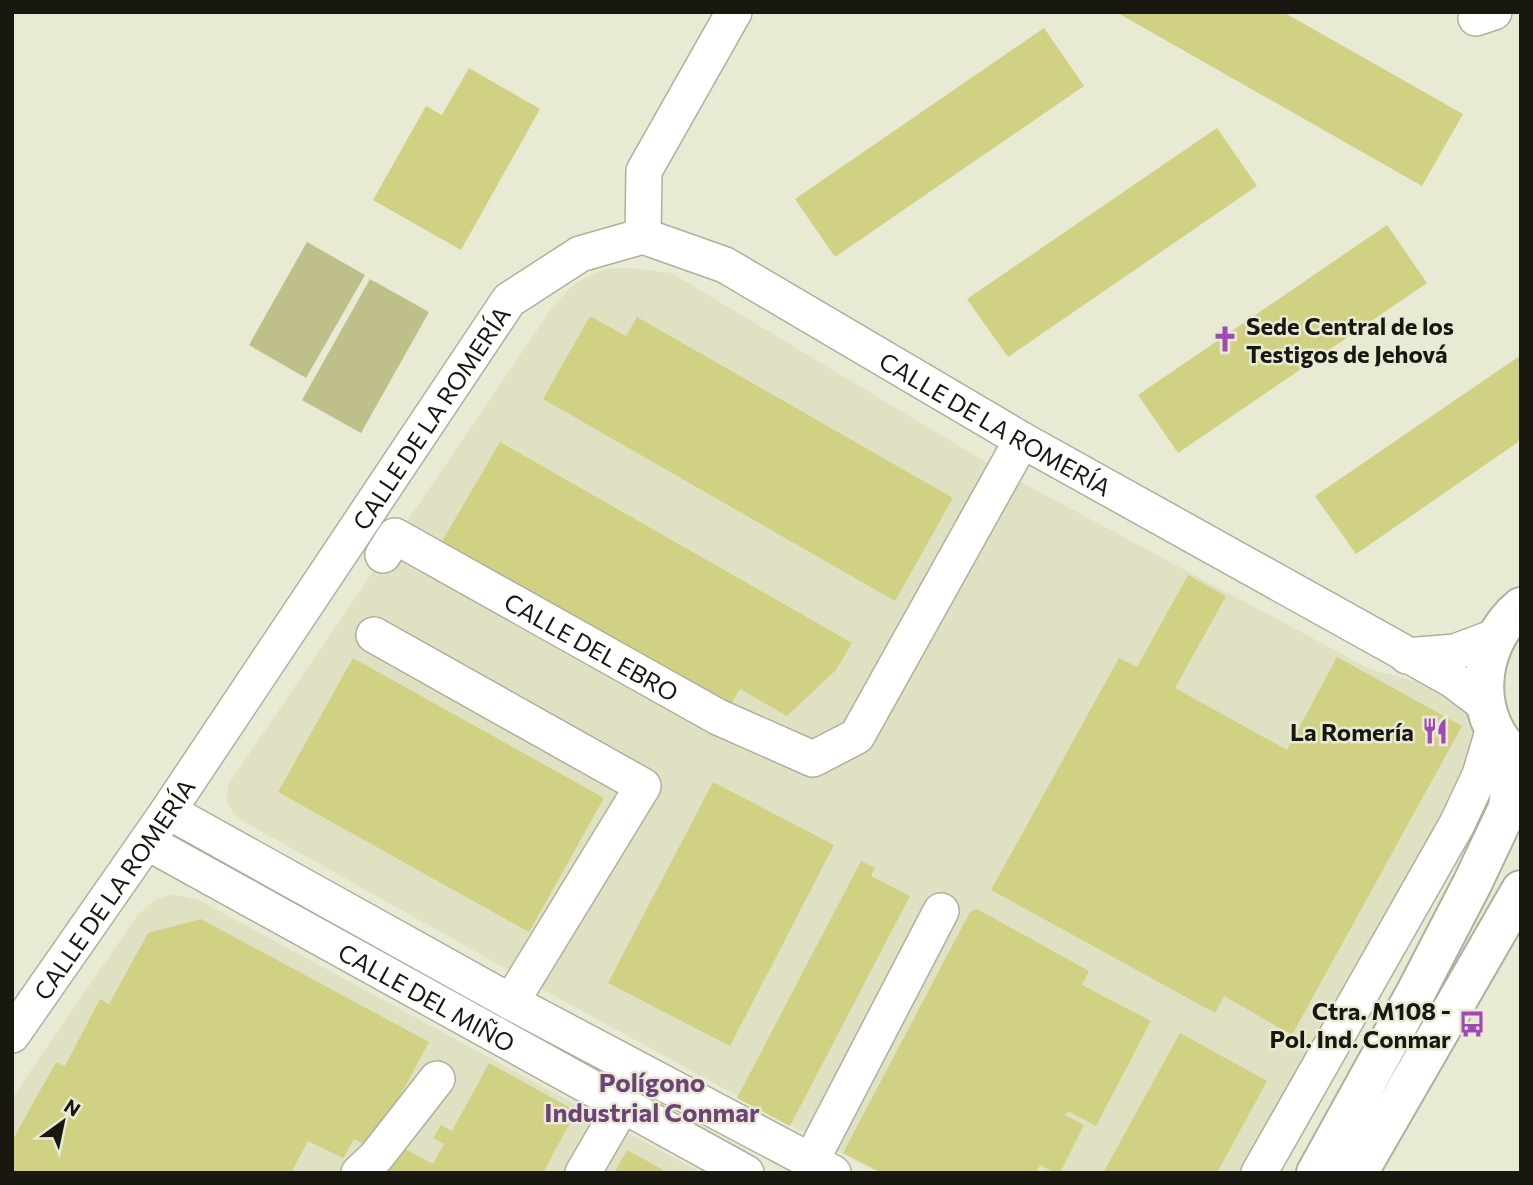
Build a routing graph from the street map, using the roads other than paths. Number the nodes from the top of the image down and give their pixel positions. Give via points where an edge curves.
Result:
1 (734, 12) edge
2 (643, 236) junction
3 (1022, 440) junction
4 (383, 555) dead end
5 (1521, 607) edge
6 (374, 635) dead end
7 (1495, 636) junction
8 (1407, 656) junction
9 (1504, 737) edge
10 (168, 811) junction
11 (147, 842) junction
12 (1521, 890) edge
13 (942, 911) dead end
14 (510, 1002) junction
15 (12, 1035) edge
16 (437, 1079) dead end
17 (623, 1104) junction
18 (822, 1167) edge
19 (359, 1173) edge
20 (583, 1173) edge
21 (747, 1173) edge
22 (1259, 1173) edge
23 (1316, 1173) edge
24 (1357, 1173) edge

1 - 2 street via 644,171
2 - 3 street, CALLE DE LA ROMERÍA via 724,265
2 - 10 street, CALLE DE LA ROMERÍA via 580,254 509,300
3 - 4 street, CALLE DEL EBRO via 857,736 813,760 718,717 394,536
3 - 8 street, CALLE DE LA ROMERÍA
5 - 7 main road
6 - 14 street via 643,786
7 - 8 street via 1454,652
7 - 9 main road via 1483,681
8 - 9 street, CALLE DE LA ROMERÍA via 1453,680
9 - 22 street
9 - 23 main road via 1508,808 1415,994
10 - 11 street, CALLE DE LA ROMERÍA
10 - 14 street
11 - 15 street, CALLE DE LA ROMERÍA
11 - 17 street, CALLE DEL MIÑO
12 - 24 main road
13 - 18 street
14 - 18 street
16 - 19 street
17 - 20 street
17 - 21 street, CALLE DEL MIÑO

